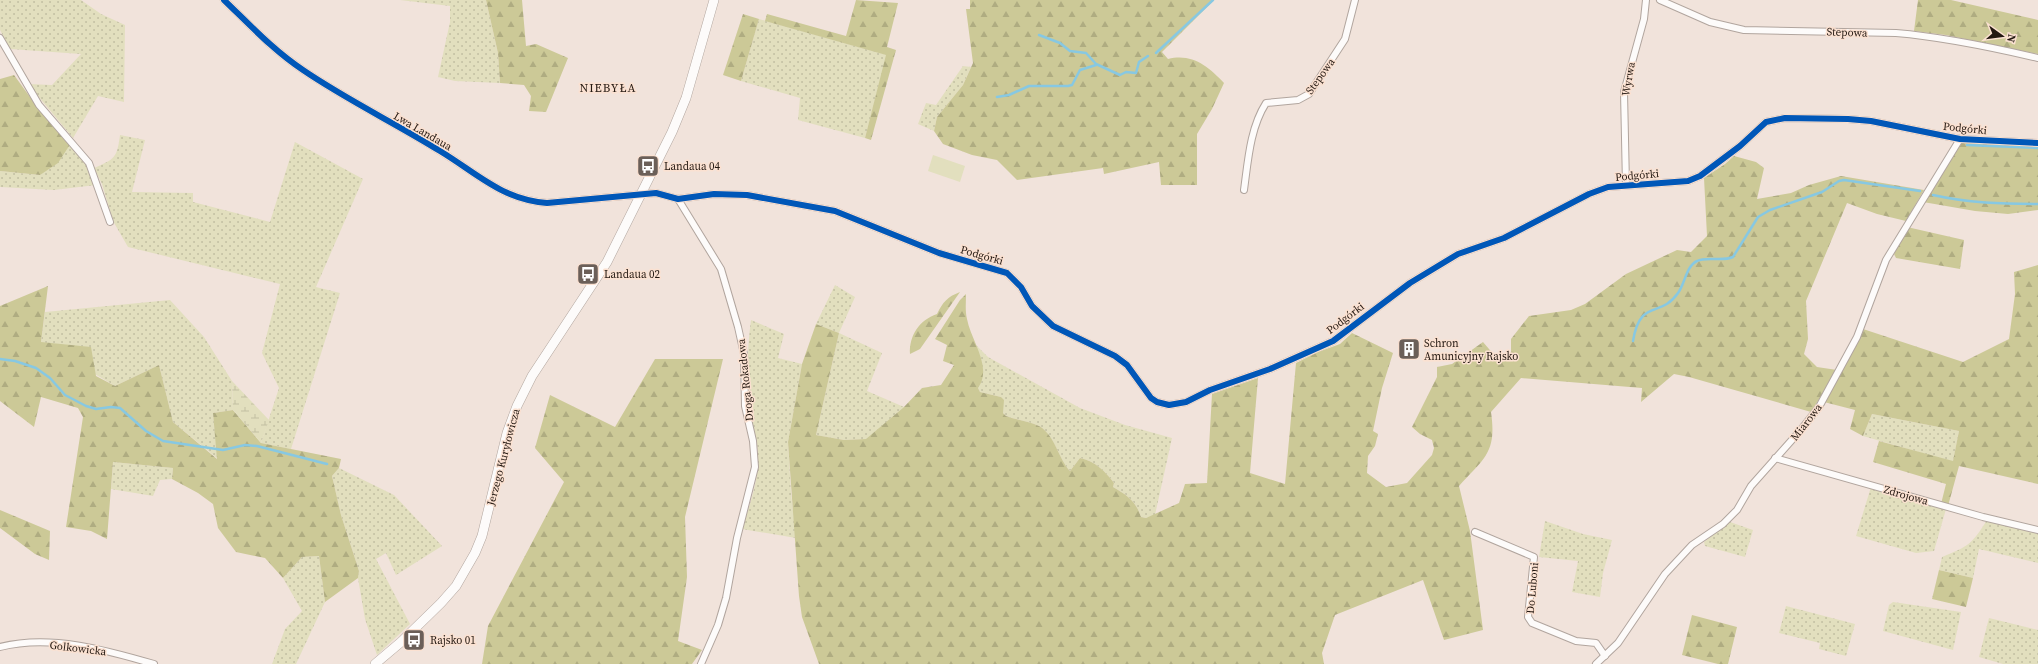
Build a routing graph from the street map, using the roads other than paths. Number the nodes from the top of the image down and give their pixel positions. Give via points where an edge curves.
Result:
1 (224, 0) edge
2 (714, 0) edge
3 (1355, 0) edge
4 (1646, 0) edge
5 (1660, 0) edge
6 (0, 38) edge
7 (2038, 58) edge
8 (1960, 139) junction
9 (2038, 143) edge
10 (1626, 185) junction
11 (1244, 190) dead end
12 (642, 194) junction
13 (678, 199) junction
14 (110, 222) dead end
15 (1775, 458) junction
16 (2038, 530) edge
17 (1475, 532) dead end
18 (0, 646) edge
19 (1605, 656) junction
20 (380, 663) edge
21 (154, 664) edge
22 (700, 664) edge
23 (1596, 664) edge

1 - 12 street, Lwa Landaua via 302,70 361,107 440,150 507,194 531,202 547,203
2 - 12 street, Jerzego Kuryłowicza via 686,98
3 - 11 street, Stepowa via 1345,39 1309,94 1298,100 1266,103 1259,114 1252,139
4 - 10 street, Wyrwa via 1644,19 1624,92
5 - 7 street, Stepowa via 1710,22 1744,30 1921,35 1962,41
6 - 14 street via 39,105 89,163
8 - 9 street, Podgórki
8 - 10 street, Podgórki via 1871,121 1822,117 1785,118 1766,122 1740,146 1700,176 1688,180
8 - 15 street, Miarowa via 1886,260 1857,337 1819,407
10 - 13 street, Podgórki via 1608,187 1589,194 1504,238 1458,254 1410,283 1333,342 1270,369 1210,390 1186,402 1169,405 1151,398 1126,365 1115,356 1053,326 1032,306 1021,287 1007,273 939,254 835,211 747,195 714,194
12 - 13 street, Podgórki via 656,193
12 - 20 street, Jerzego Kuryłowicza via 607,262 521,396 507,433 482,536 467,569 441,603
13 - 22 street, Droga Rokadowa via 721,269 738,326 744,354 745,406 753,441 755,466 737,538 726,598 718,625
15 - 16 street, Zdrojowa
15 - 19 street, Miarowa via 1751,486 1737,510 1723,524 1692,544 1665,574 1626,631
17 - 19 street, Do Luboni via 1534,557 1528,617 1532,622 1576,641 1596,643
18 - 21 street, Golkowicka via 32,642 66,645 114,652
19 - 23 street, Miarowa

